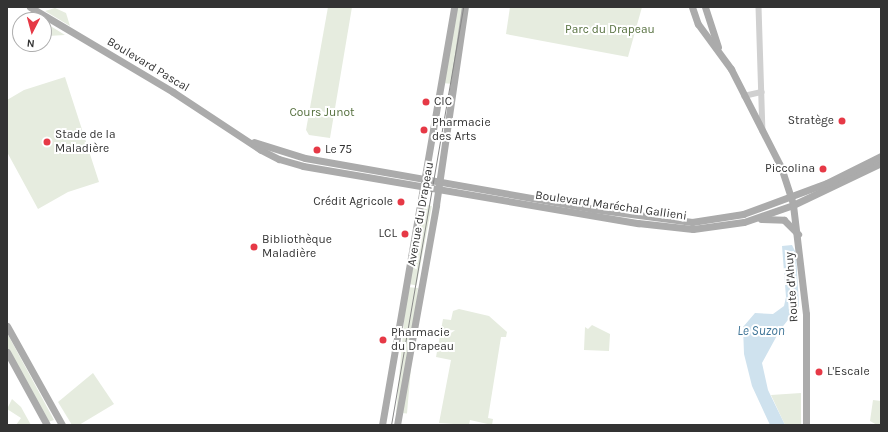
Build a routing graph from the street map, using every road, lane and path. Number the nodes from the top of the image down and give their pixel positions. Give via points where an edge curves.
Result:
1 (30, 7) edge
2 (454, 7) edge
3 (466, 7) edge
4 (692, 7) edge
5 (705, 7) edge
6 (759, 7) edge
7 (719, 51) junction
8 (762, 92) junction
9 (744, 96) junction
10 (762, 132) junction
11 (264, 148) junction
12 (881, 156) edge
13 (881, 163) edge
14 (424, 178) junction
15 (439, 181) junction
16 (423, 187) junction
17 (438, 190) junction
18 (791, 196) junction
19 (794, 205) junction
20 (744, 222) junction
21 (799, 236) junction
22 (7, 326) edge
23 (7, 352) edge
24 (60, 422) edge
25 (382, 424) edge
26 (48, 425) edge
27 (396, 425) edge
28 (806, 425) edge

1 - 11 main road, Boulevard Pascal
2 - 14 main road, Avenue du Drapeau
3 - 15 main road, Avenue du Drapeau
4 - 7 main road via 698,24
5 - 7 main road
6 - 8 street
7 - 9 main road, Route d'Ahuy
8 - 9 street
8 - 10 street
9 - 10 main road, Route d'Ahuy
10 - 18 main road, Route d'Ahuy via 781,167
11 - 14 main road via 303,158
11 - 16 main road, Boulevard Pascal via 293,164
12 - 18 main road, Boulevard Maréchal Gallieni via 833,180
13 - 19 main road, Boulevard Maréchal Gallieni
14 - 15 main road, Boulevard Maréchal Gallieni
14 - 16 main road, Avenue du Drapeau
15 - 17 main road, Avenue du Drapeau
15 - 18 main road, Boulevard Maréchal Gallieni via 685,222 733,217
16 - 17 main road, Boulevard Maréchal Gallieni
16 - 25 main road, Avenue du Drapeau
17 - 20 main road, Boulevard Maréchal Gallieni via 678,228 707,228
17 - 27 main road, Avenue du Drapeau
18 - 19 main road, Route d'Ahuy
19 - 20 main road, Boulevard Maréchal Gallieni
19 - 21 main road, Route d'Ahuy
20 - 21 main road via 779,219 787,222
21 - 28 main road, Route d'Ahuy via 806,314
22 - 24 main road
23 - 26 main road
24 - 26 main road

